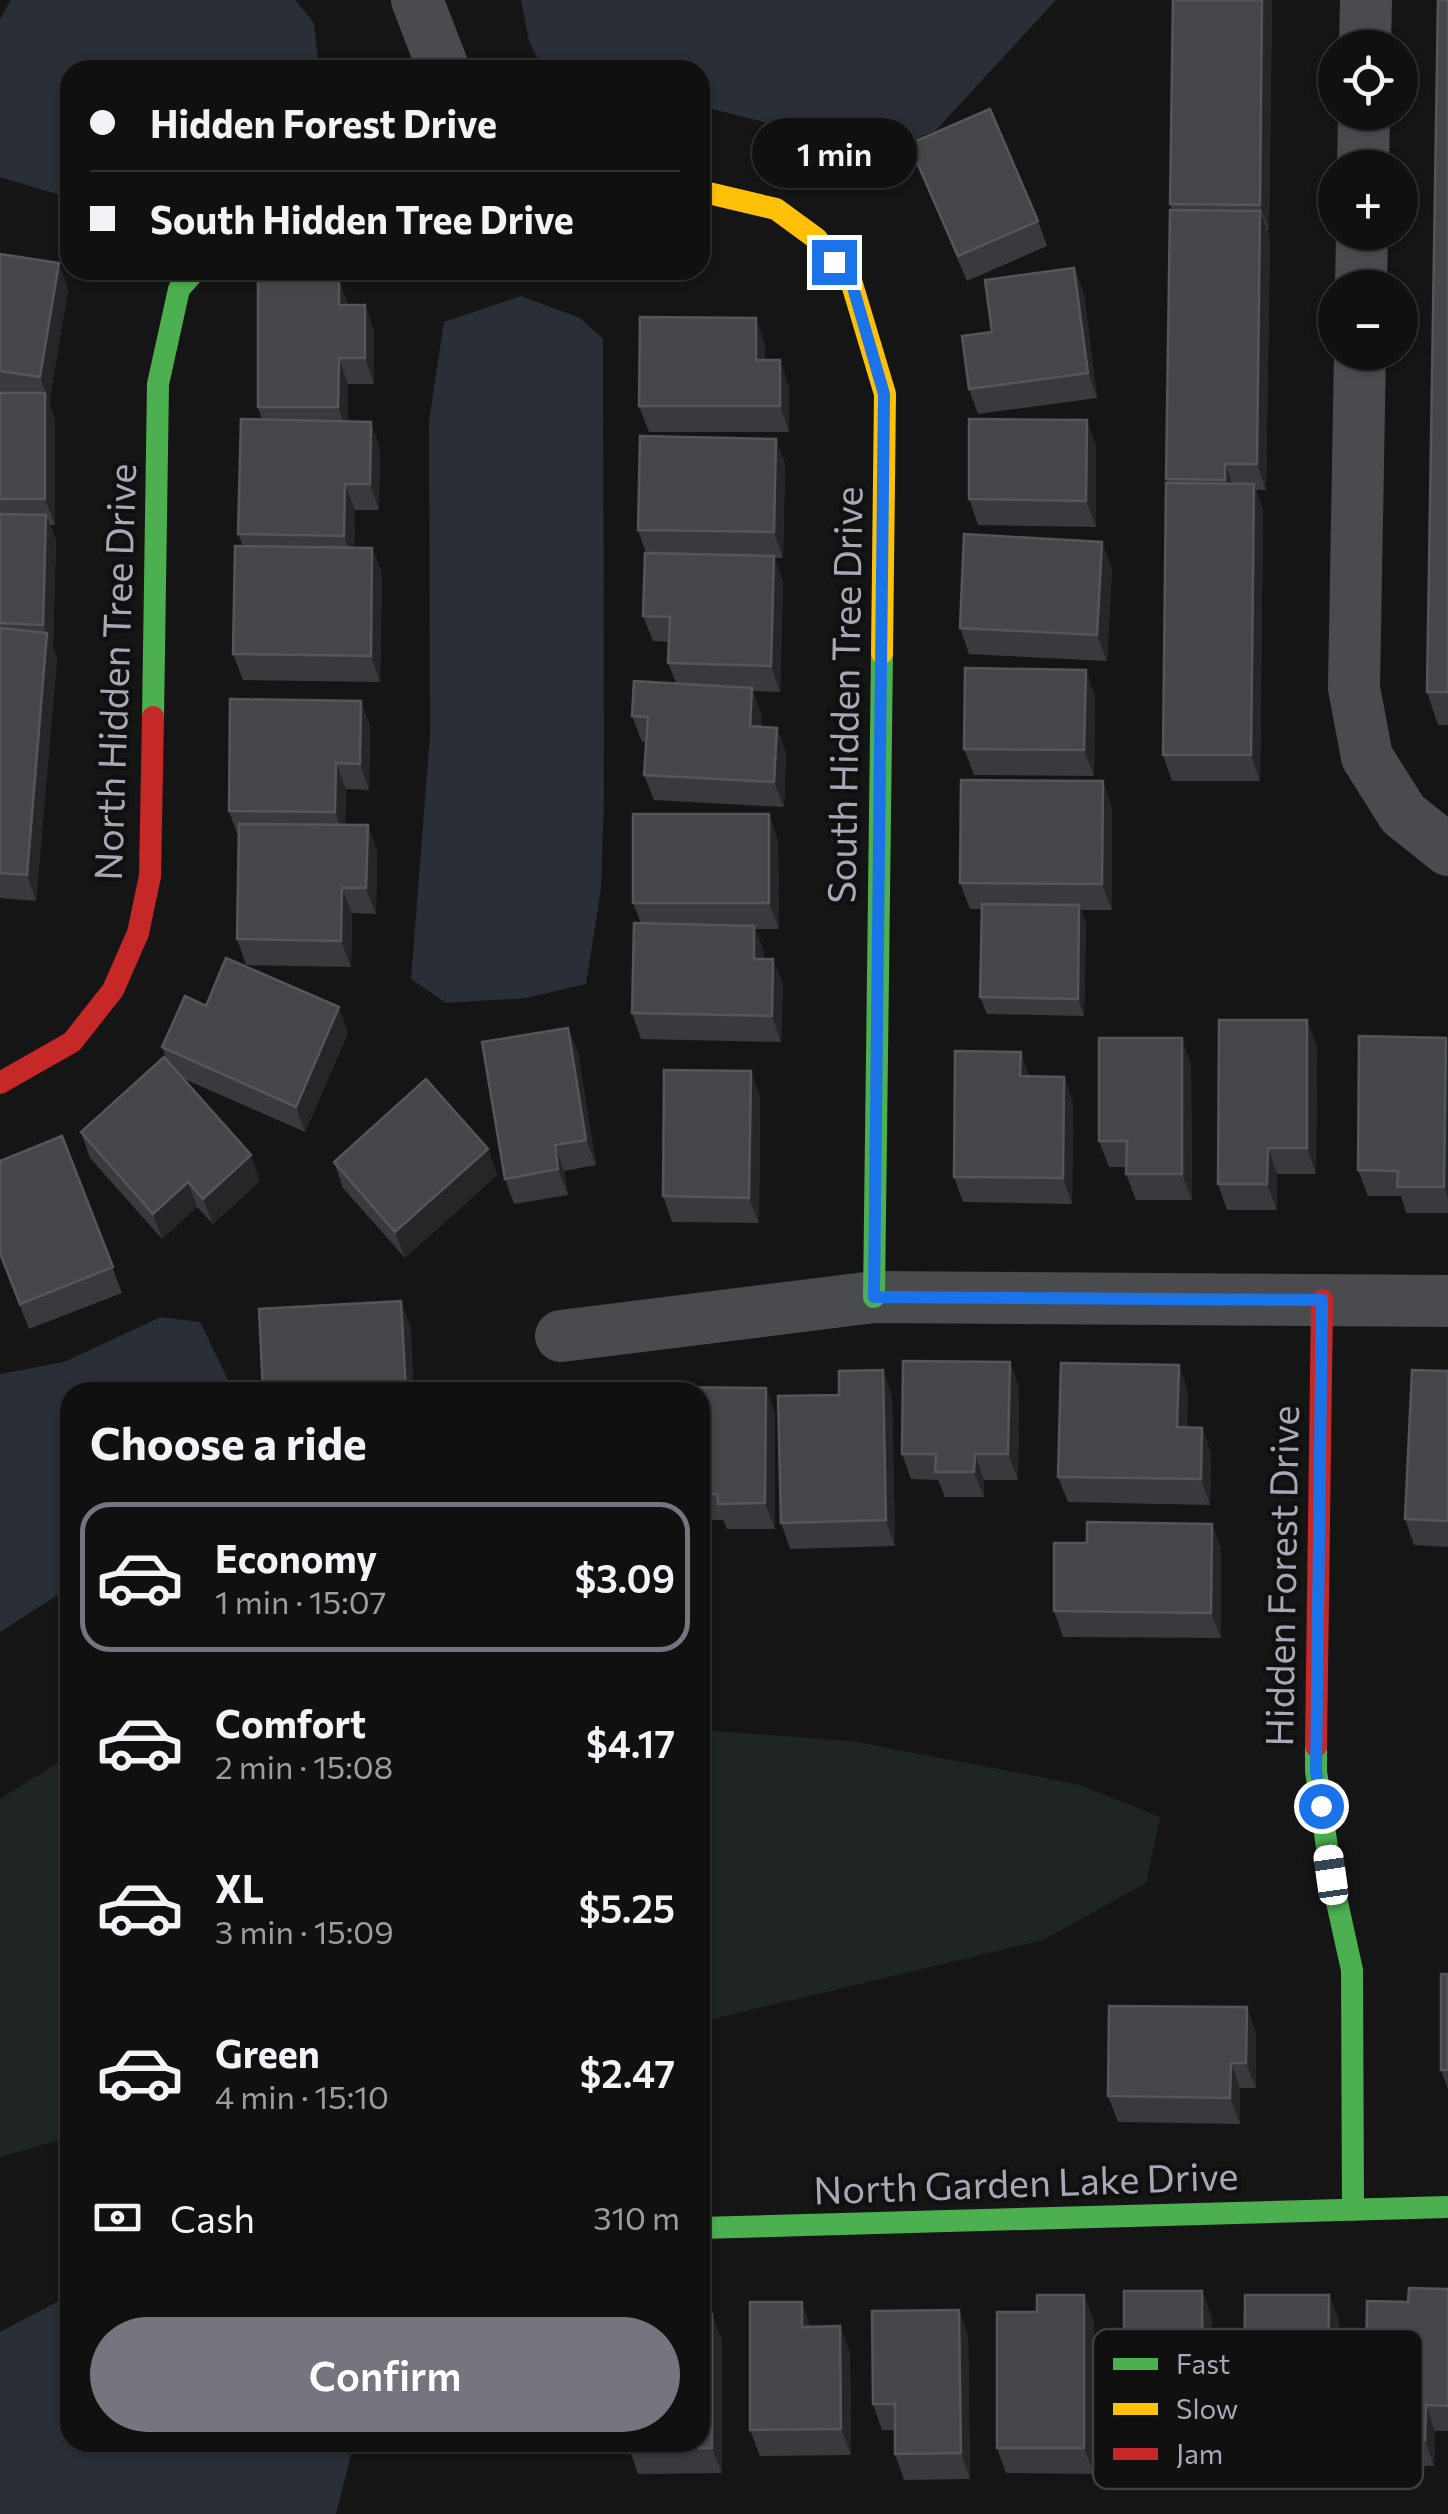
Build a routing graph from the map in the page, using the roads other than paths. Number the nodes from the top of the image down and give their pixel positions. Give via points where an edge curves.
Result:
1 (417, 0) edge
2 (1366, 0) edge
3 (1365, 30) edge
4 (440, 60) edge
5 (710, 193) edge
6 (188, 280) edge
7 (1360, 370) edge
8 (1448, 850) edge
9 (0, 1084) edge
10 (874, 1297) junction
11 (1322, 1300) junction
12 (1448, 1301) edge
13 (561, 1336) dead end
14 (1448, 2207) edge
15 (1353, 2210) junction
16 (710, 2228) edge

1 - 4 street
2 - 3 street
5 - 10 street, South Hidden Tree Drive via 776,209 817,240 852,284 884,394
6 - 9 street, North Hidden Tree Drive via 158,384 150,876 138,932 113,990 72,1042
7 - 8 street via 1354,688 1367,757 1403,814
10 - 11 street
10 - 13 street
11 - 12 street
11 - 15 street, Hidden Forest Drive via 1316,1771 1352,1970
14 - 15 street, North Garden Lake Drive
15 - 16 street, North Garden Lake Drive

